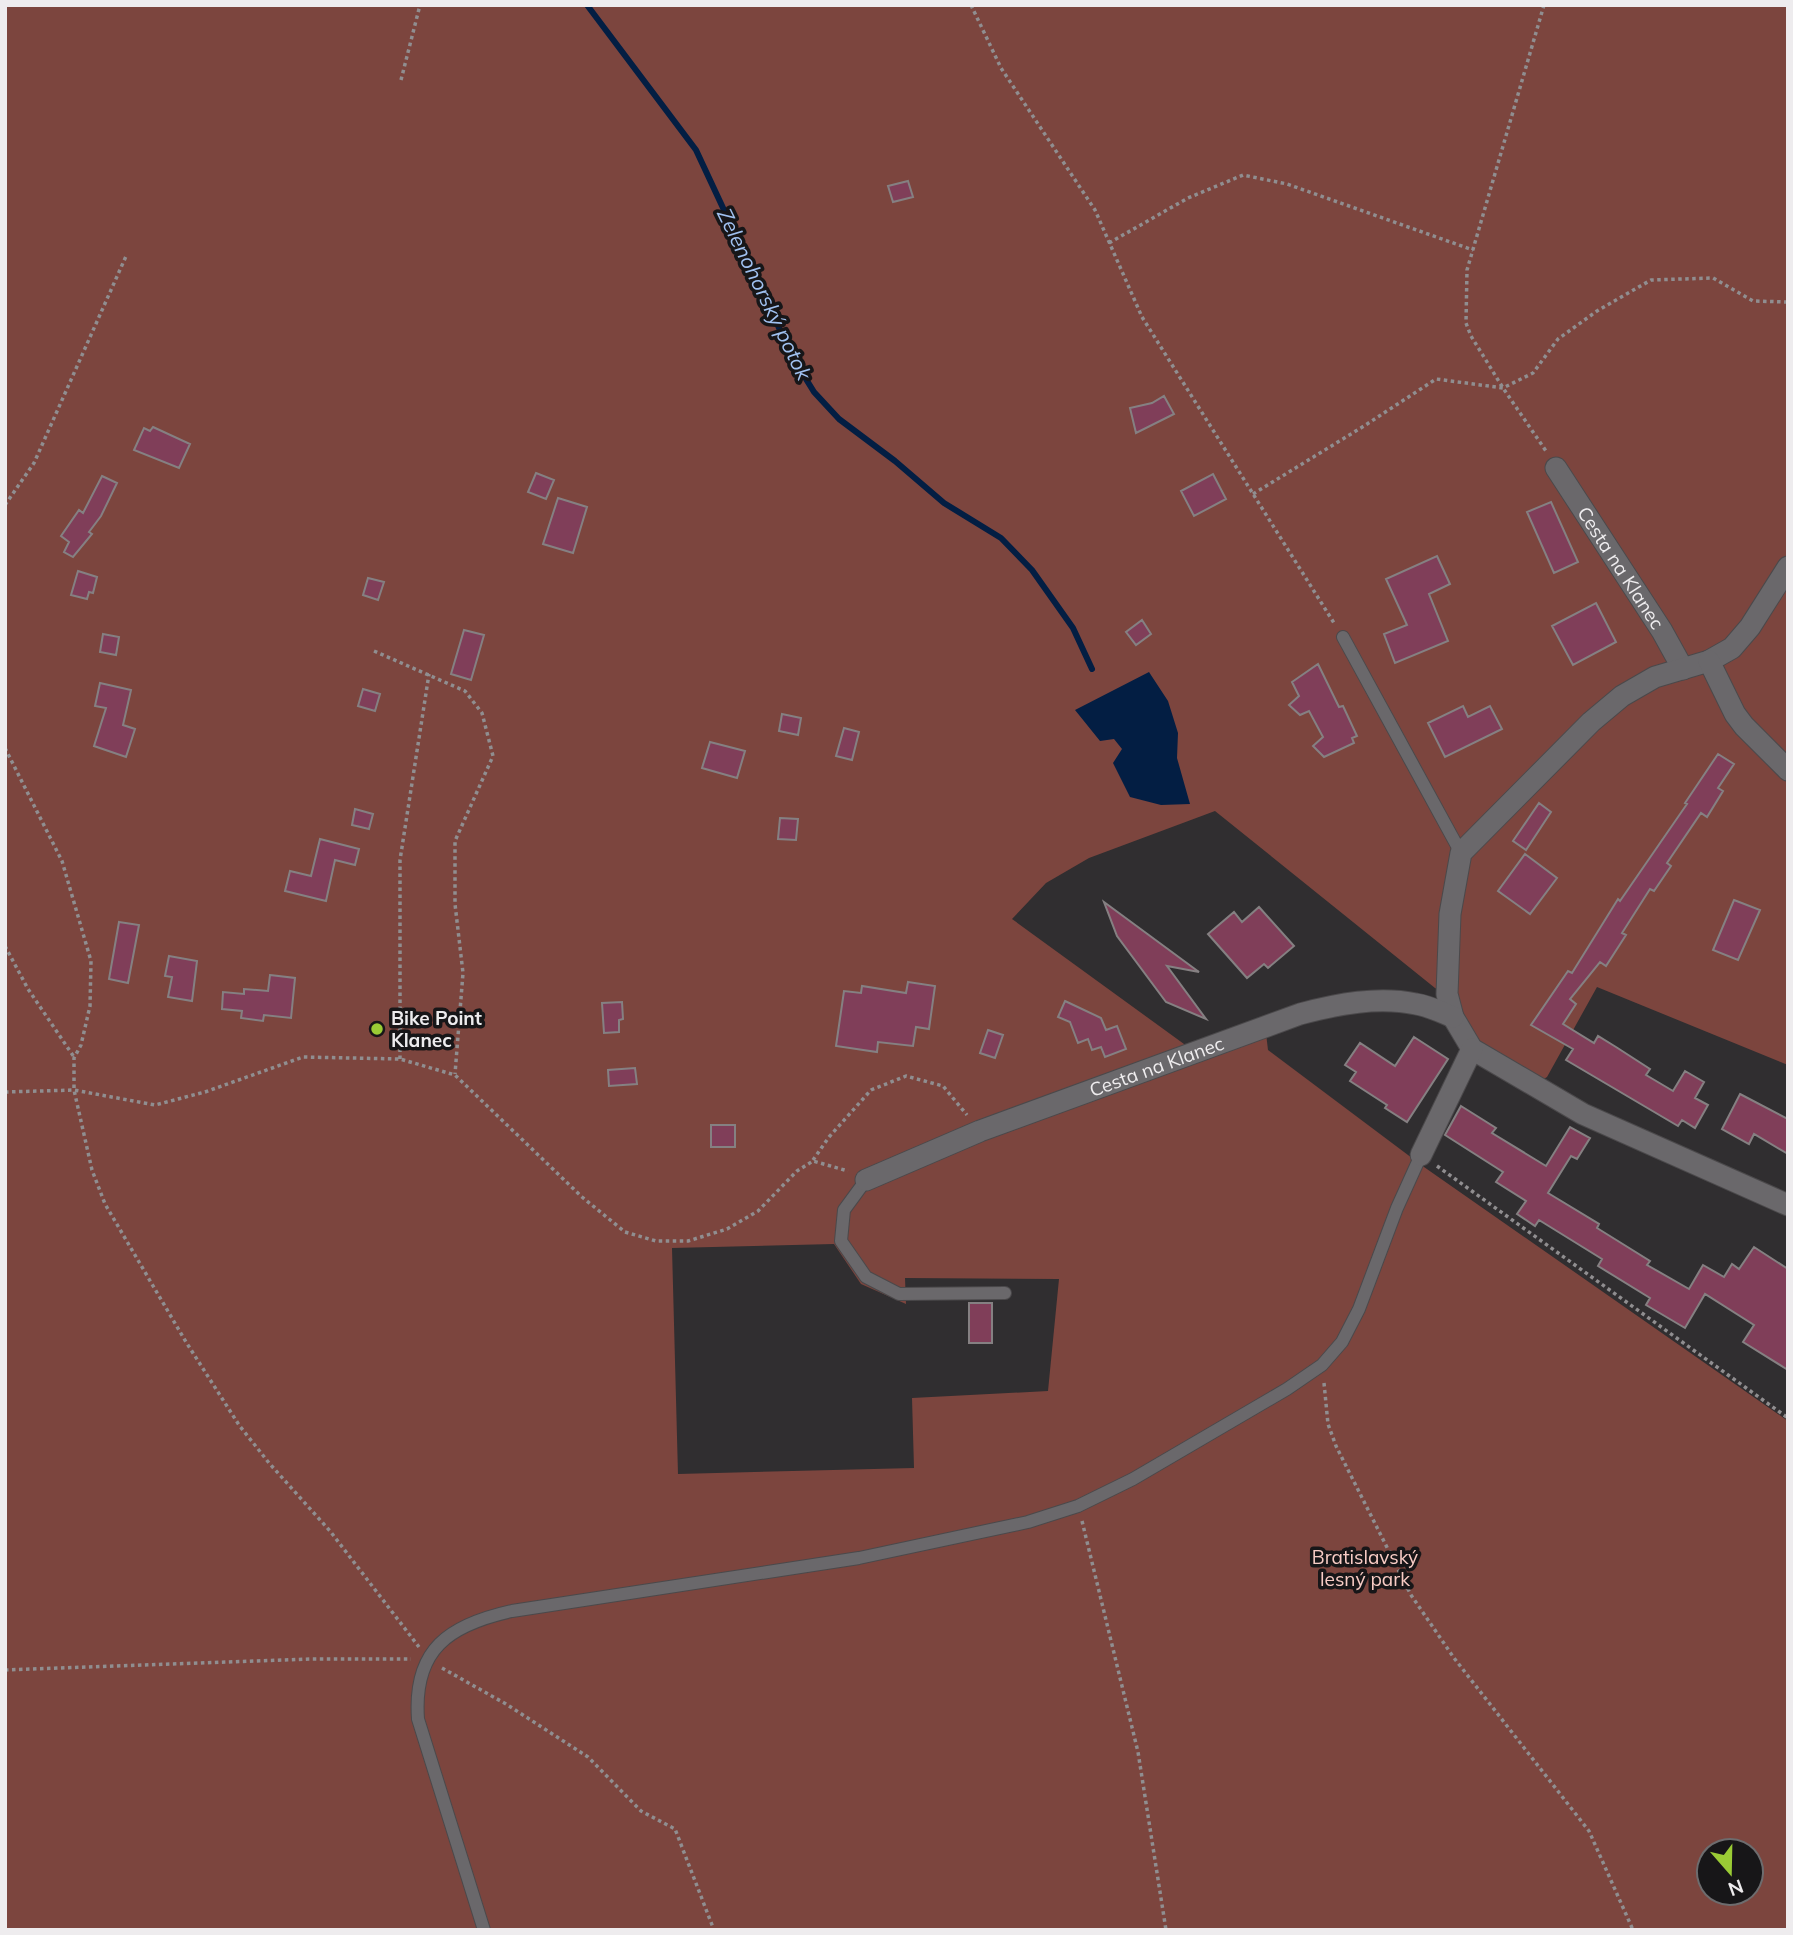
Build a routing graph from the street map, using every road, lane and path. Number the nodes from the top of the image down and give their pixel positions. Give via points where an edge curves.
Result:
1 (420, 5) edge
2 (971, 5) edge
3 (1544, 5) edge
4 (401, 80) dead end
5 (1109, 243) junction
6 (1473, 250) junction
7 (127, 254) dead end
8 (1788, 302) edge
9 (1503, 388) junction
10 (1556, 468) joint
11 (1253, 494) junction
12 (5, 505) edge
13 (1788, 567) edge
14 (1343, 637) joint
15 (374, 652) dead end
16 (1709, 661) junction
17 (1683, 669) junction
18 (429, 674) junction
19 (5, 748) edge
20 (1788, 770) edge
21 (1461, 853) junction
22 (5, 946) edge
23 (1453, 1017) junction
24 (1472, 1049) junction
25 (74, 1058) junction
26 (400, 1059) junction
27 (455, 1075) junction
28 (74, 1090) junction
29 (5, 1092) edge
30 (980, 1130) junction
31 (1421, 1155) junction
32 (813, 1161) junction
33 (866, 1180) junction
34 (1788, 1205) edge
35 (1005, 1293) dead end
36 (1322, 1365) junction
37 (1788, 1418) edge
38 (1078, 1506) junction
39 (427, 1659) junction
40 (5, 1670) edge
41 (484, 1930) edge
42 (714, 1930) edge
43 (1166, 1930) edge
44 (1633, 1930) edge

1 - 4 path
2 - 5 path via 1001,68 1094,210
3 - 6 path
5 - 6 path via 1188,198 1243,175 1287,184
5 - 11 path via 1142,317
6 - 9 path via 1467,270 1466,323
7 - 12 path via 34,463
8 - 9 path via 1753,301 1713,278 1651,280 1558,339 1533,373
9 - 10 path
9 - 11 path via 1436,379
10 - 17 street, Cesta na Klanec
11 - 14 path
13 - 16 street via 1750,627 1732,648
14 - 21 lane
15 - 18 path
16 - 17 street
16 - 20 street via 1735,714
17 - 21 street via 1655,677 1622,696
18 - 26 path via 400,860
18 - 27 path via 465,691 482,713 493,757 455,841 455,904 463,972
19 - 25 path via 62,861 91,961 90,1006
21 - 23 street via 1450,914 1447,994
22 - 25 path
23 - 24 street
23 - 30 street, Cesta na Klanec via 1417,1004 1336,1005 1265,1025
24 - 31 street
24 - 34 street via 1583,1114
25 - 28 path
26 - 27 path
26 - 28 path via 303,1057 205,1093 155,1105
27 - 32 path via 582,1197 625,1232 656,1241 688,1241 727,1229 758,1211
28 - 29 path
28 - 39 path via 92,1170 106,1204 192,1352 239,1425 337,1540
30 - 32 path via 943,1086 906,1076 871,1090
30 - 33 street, Cesta na Klanec
31 - 36 lane via 1359,1310 1342,1342
31 - 37 path
32 - 33 path
33 - 35 lane via 844,1210 841,1241 866,1277 899,1294
36 - 38 lane via 1228,1425
36 - 44 path via 1328,1424 1336,1446 1410,1595 1589,1831
38 - 39 lane via 1028,1522 859,1558 491,1615 459,1628
38 - 43 path via 1138,1752
39 - 40 path
39 - 41 lane via 416,1698 418,1719
39 - 42 path via 588,1757 641,1811 675,1829

